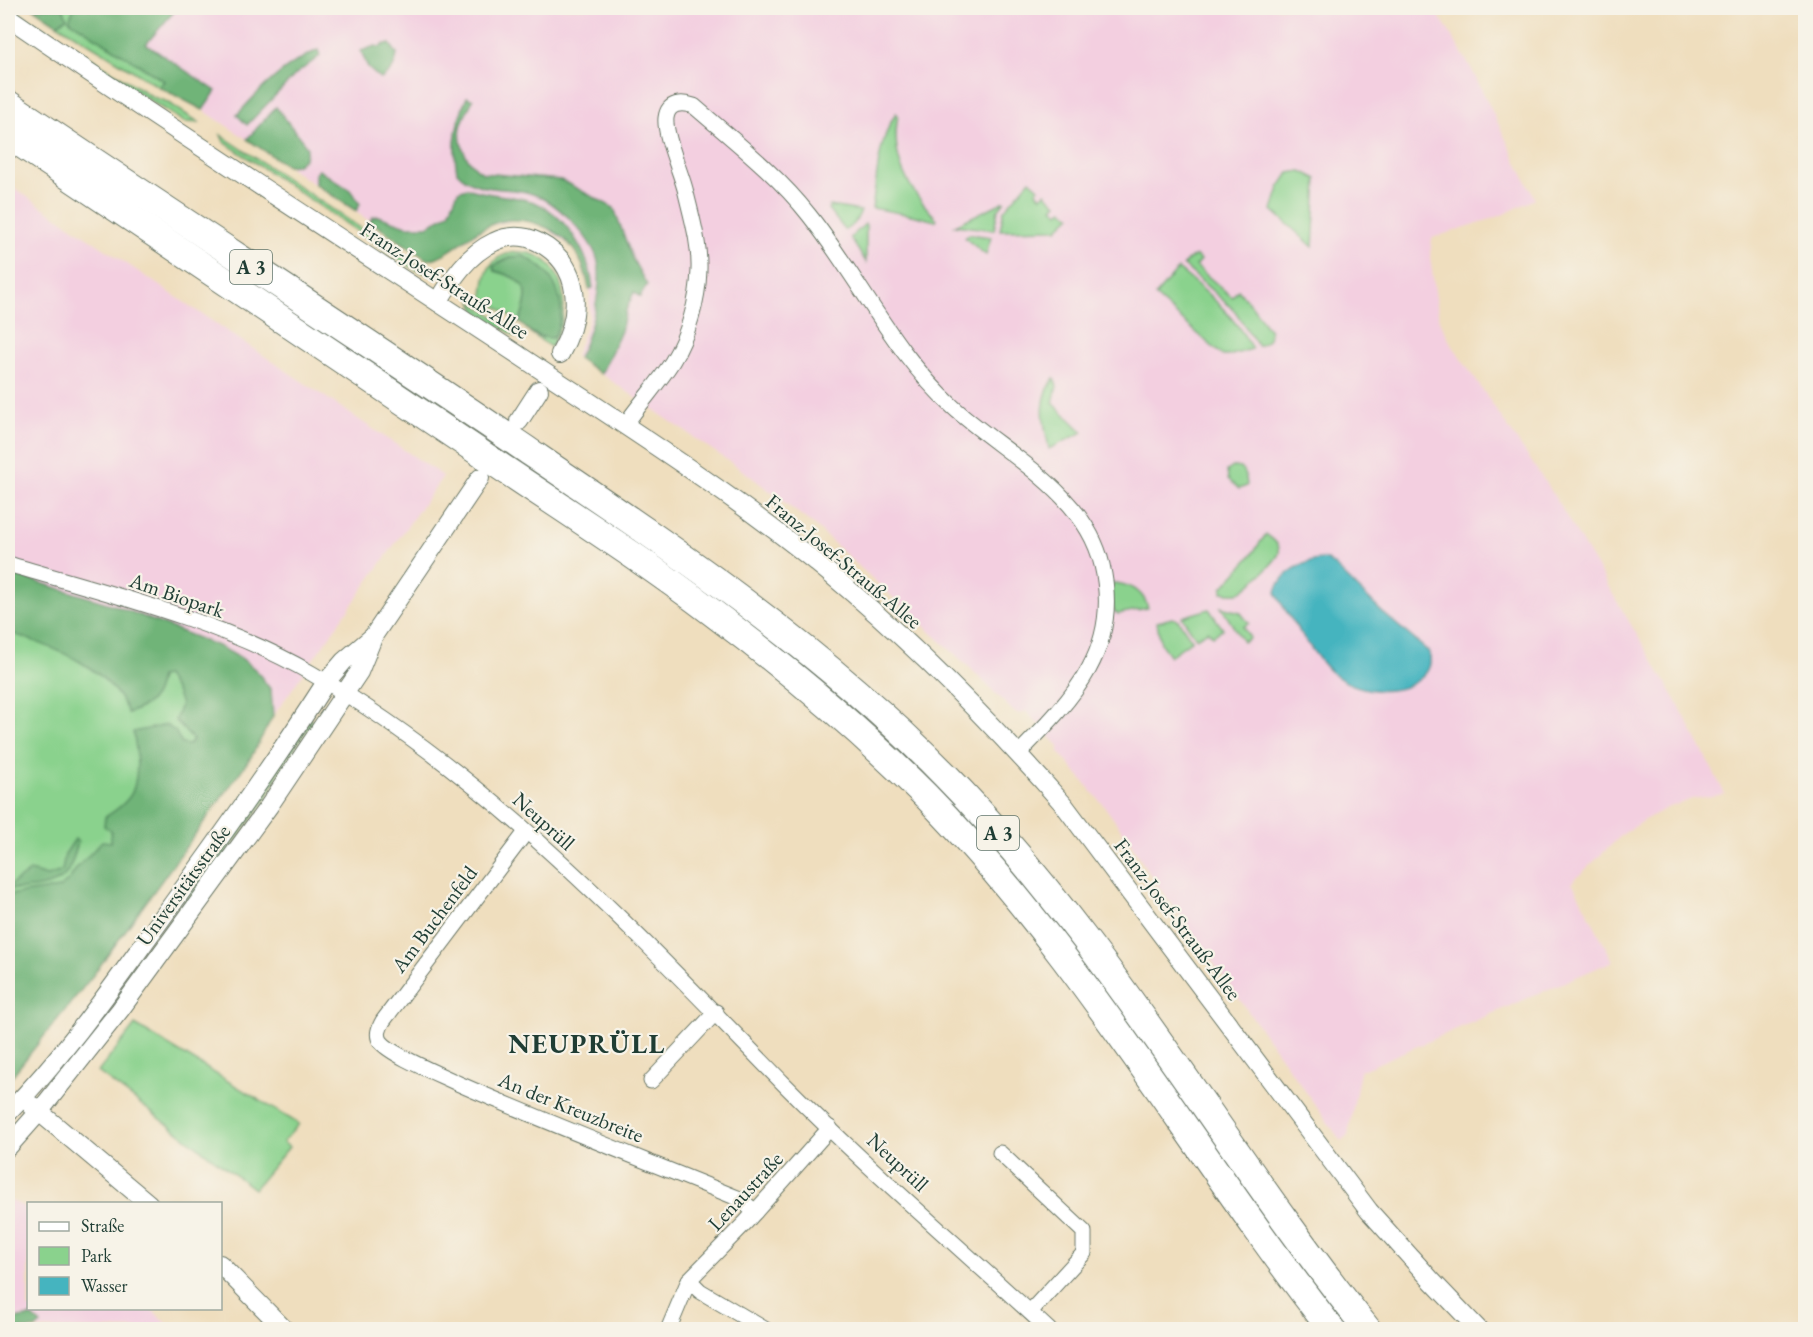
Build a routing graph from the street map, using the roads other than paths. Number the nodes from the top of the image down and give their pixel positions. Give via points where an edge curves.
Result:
1 (8, 17) edge
2 (8, 104) edge
3 (8, 135) edge
4 (438, 302) junction
5 (560, 354) dead end
6 (539, 390) dead end
7 (519, 421) dead end
8 (625, 425) junction
9 (480, 478) dead end
10 (8, 564) edge
11 (374, 635) junction
12 (326, 682) junction
13 (344, 693) junction
14 (1019, 753) junction
15 (526, 832) junction
16 (716, 1012) junction
17 (378, 1033) joint
18 (651, 1081) dead end
19 (22, 1098) junction
20 (39, 1112) junction
21 (8, 1113) edge
22 (830, 1128) junction
23 (8, 1147) edge
24 (1000, 1153) dead end
25 (148, 1202) edge
26 (755, 1212) junction
27 (222, 1266) edge
28 (689, 1280) junction
29 (1030, 1312) junction
30 (285, 1329) edge
31 (668, 1329) edge
32 (766, 1329) edge
33 (1049, 1329) edge
34 (1332, 1329) edge
35 (1368, 1329) edge
36 (1479, 1329) edge

1 - 4 street, Franz-Josef-Strauß-Allee
2 - 35 highway, A 3 via 661,541 778,628 901,732 983,815 1082,934 1312,1257
3 - 34 highway, A 3 via 710,610 885,757 964,837 1085,984
4 - 5 street via 470,258 486,246 507,237 531,238 553,251 573,280 575,313
4 - 8 street, Franz-Josef-Strauß-Allee
6 - 7 street
8 - 14 street, Franz-Josef-Strauß-Allee via 736,500 828,572 956,688
8 - 14 street via 672,362 695,301 699,270 696,236 666,118 669,109 683,102 694,106 793,196 930,384 1056,490 1094,540 1103,567 1106,598 1106,623 1100,646 1089,672 1069,699
9 - 11 street, Universitätsstraße
10 - 12 street, Am Biopark via 224,633
11 - 12 street, Universitätsstraße
11 - 13 street, Universitätsstraße via 359,672
12 - 13 street, Neuprüll
12 - 19 street, Universitätsstraße via 106,995
13 - 15 street, Neuprüll via 477,789
13 - 20 street, Universitätsstraße via 269,806 181,927
14 - 36 street, Franz-Josef-Strauß-Allee via 1064,805 1369,1211
15 - 16 street, Neuprüll via 606,903
15 - 17 street, Am Buchenfeld via 383,1021
16 - 18 street
16 - 22 street, Neuprüll
17 - 26 street, An der Kreuzbreite via 388,1048 424,1068 740,1198
19 - 20 street
19 - 21 street, Universitätsstraße
20 - 23 street, Universitätsstraße
20 - 25 street
22 - 26 street, Lenaustraße
22 - 29 street, Neuprüll
24 - 29 street via 1084,1232 1084,1253
26 - 28 street, Lenaustraße
27 - 30 street
28 - 31 street
28 - 32 street via 700,1291
29 - 33 street, Neuprüll

